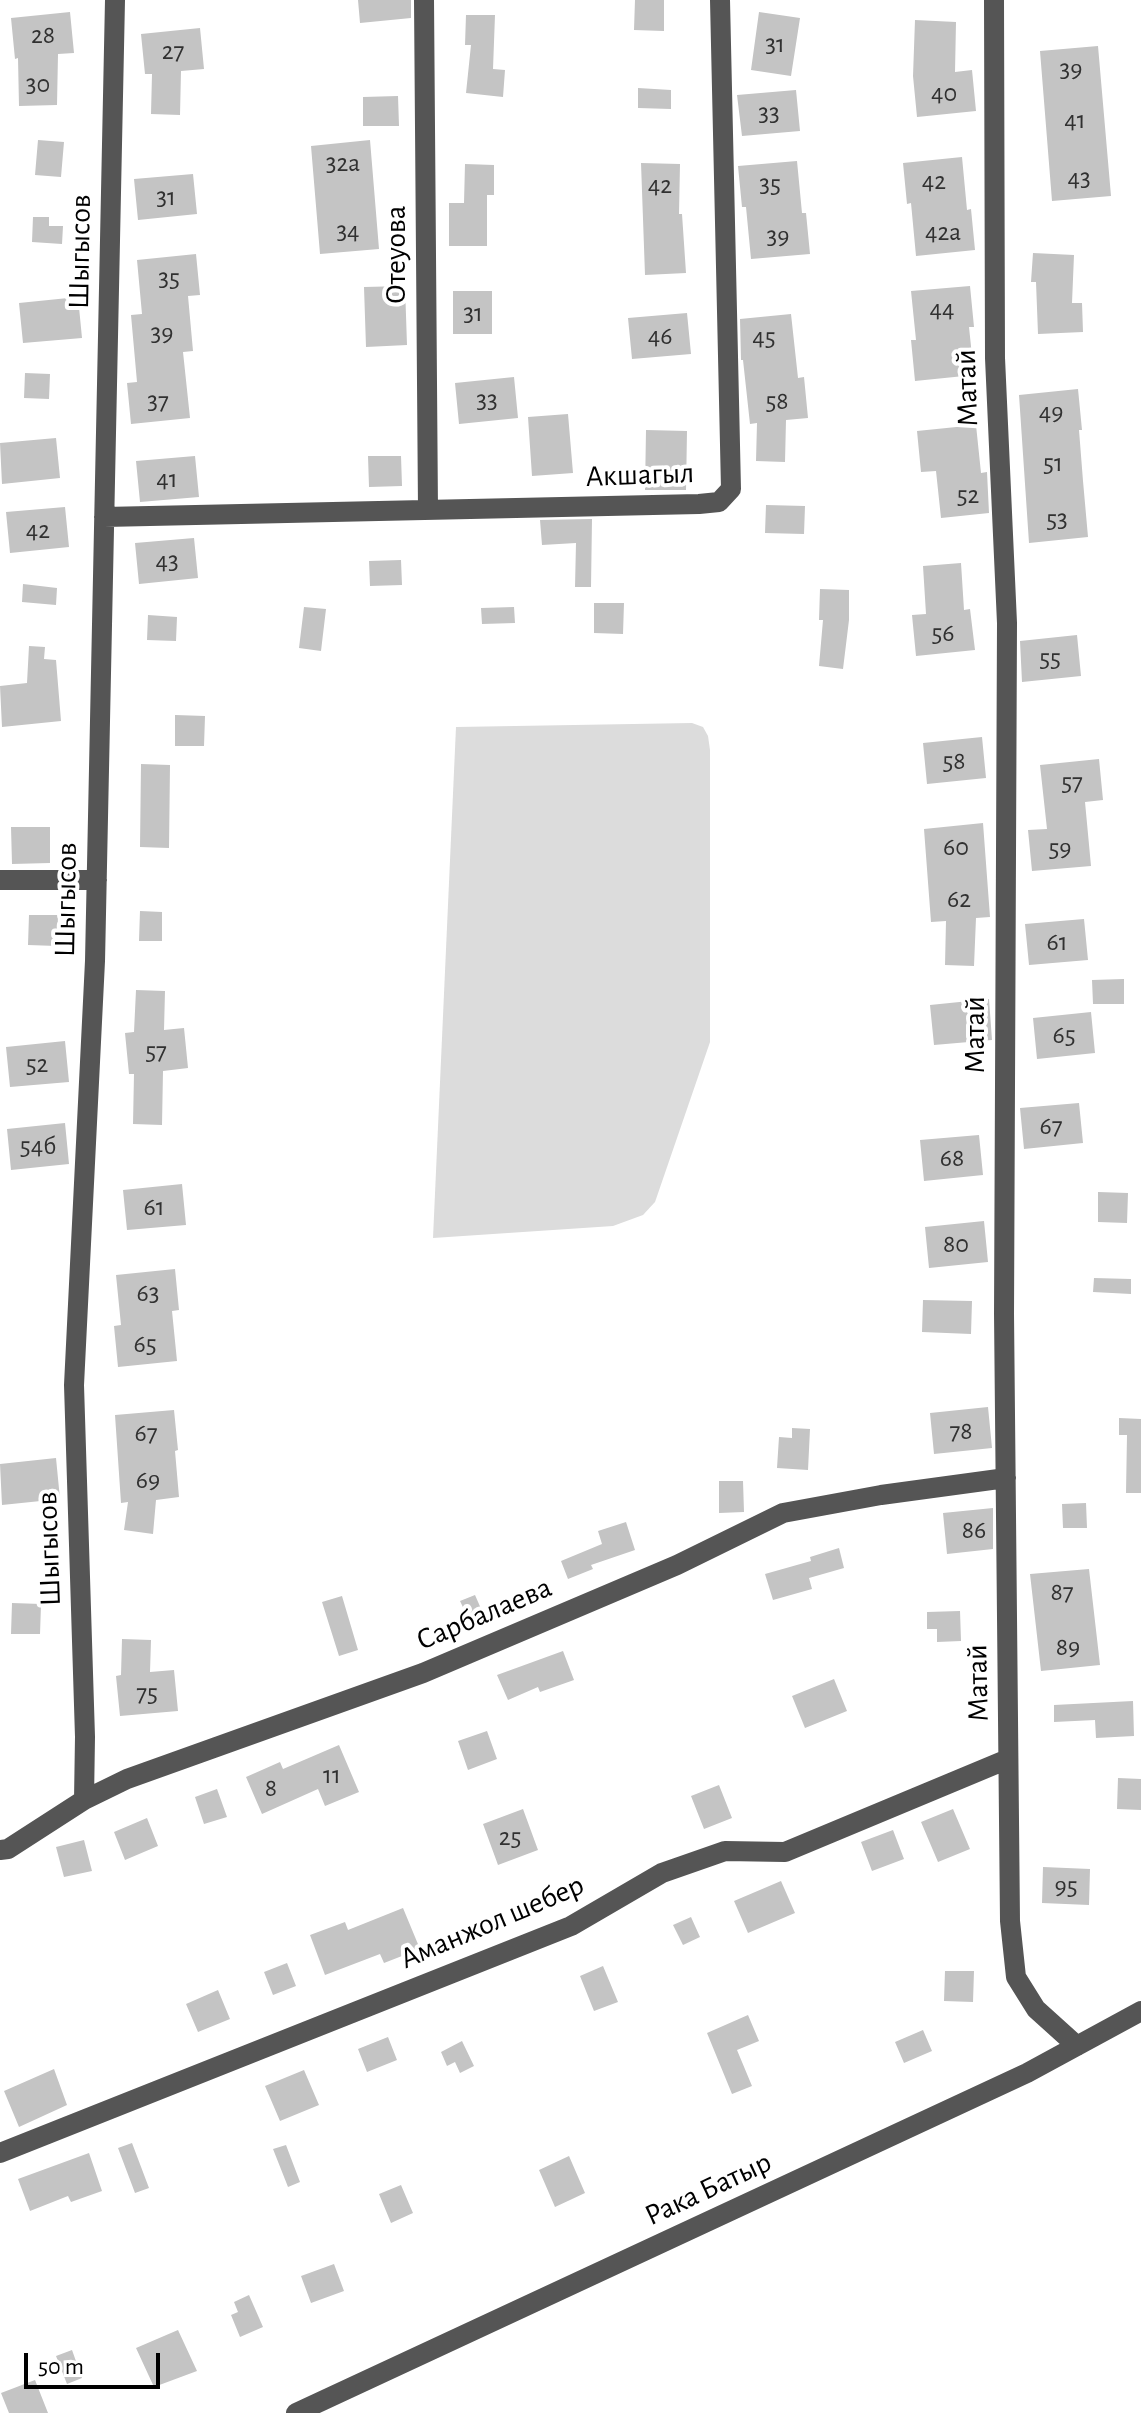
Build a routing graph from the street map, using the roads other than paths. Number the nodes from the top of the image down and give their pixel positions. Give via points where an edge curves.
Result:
1 (115, 0) edge
2 (424, 0) edge
3 (720, 0) edge
4 (994, 0) edge
5 (428, 510) junction
6 (104, 517) junction
7 (0, 880) edge
8 (97, 880) junction
9 (1006, 1478) junction
10 (1008, 1759) junction
11 (84, 1800) junction
12 (0, 1850) edge
13 (1141, 2011) edge
14 (1077, 2046) junction
15 (0, 2153) edge
16 (296, 2413) edge

1 - 6 street, Шыгысов
2 - 5 street, Отеуова
3 - 5 street, Акшагыл via 731,489 719,502 699,504
4 - 9 street, Матай via 995,358 1007,623
5 - 6 street, Акшагыл
6 - 8 street, Шыгысов
7 - 8 street
8 - 11 street, Шыгысов via 74,1385
9 - 10 street, Матай
9 - 11 street, Сарбалаева via 783,1513 677,1565 423,1673 127,1779
10 - 14 street, Матай via 1016,1977 1036,2009
10 - 15 street, Аманжол шебер via 785,1852 725,1851 662,1873 571,1926
11 - 12 street, Сарбалаева
13 - 14 street, Рака Батыр
14 - 16 street, Рака Батыр

